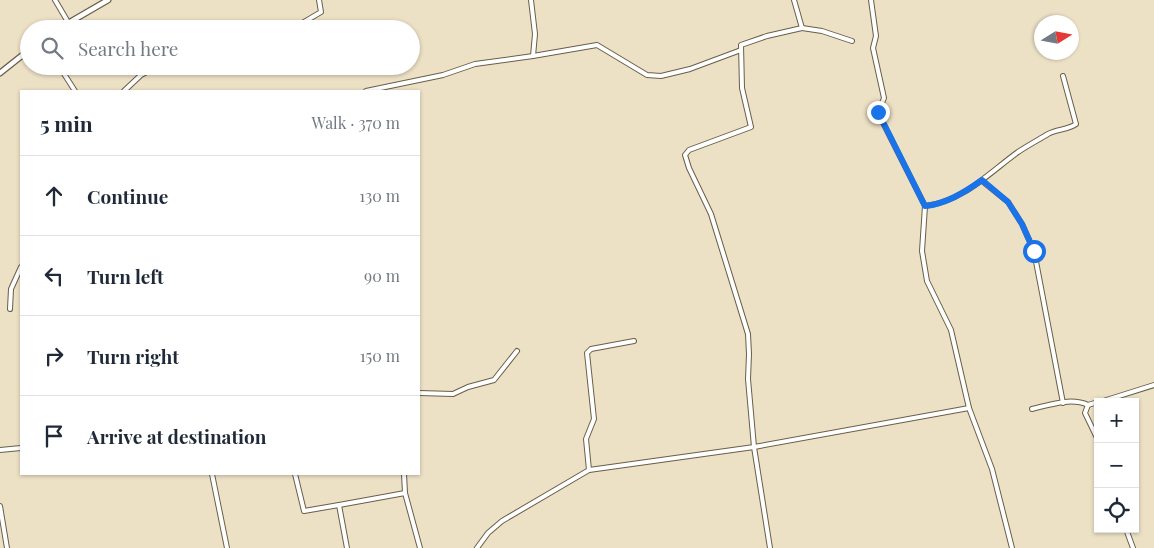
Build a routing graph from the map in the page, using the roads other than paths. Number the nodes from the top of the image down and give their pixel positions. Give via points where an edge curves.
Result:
1 (55, 0) edge
2 (108, 0) edge
3 (319, 0) edge
4 (531, 0) edge
5 (794, 0) edge
6 (872, 0) edge
7 (67, 20) edge
8 (72, 20) edge
9 (307, 20) edge
10 (802, 28) junction
11 (852, 41) dead end
12 (741, 50) junction
13 (533, 56) junction
14 (20, 57) edge
15 (0, 73) edge
16 (65, 75) edge
17 (141, 75) edge
18 (1063, 76) dead end
19 (74, 90) edge
20 (125, 90) edge
21 (371, 90) edge
22 (982, 180) junction
23 (925, 206) junction
24 (20, 269) edge
25 (10, 309) dead end
26 (634, 342) dead end
27 (517, 351) dead end
28 (1154, 385) edge
29 (420, 394) edge
30 (1112, 398) edge
31 (1063, 403) junction
32 (1094, 403) edge
33 (1088, 405) junction
34 (969, 408) junction
35 (1032, 409) dead end
36 (1094, 432) edge
37 (754, 447) junction
38 (20, 448) edge
39 (0, 450) edge
40 (589, 470) junction
41 (212, 475) edge
42 (294, 475) edge
43 (404, 475) edge
44 (405, 493) junction
45 (339, 504) junction
46 (0, 506) edge
47 (1127, 533) edge
48 (7, 548) edge
49 (227, 548) edge
50 (347, 548) edge
51 (420, 548) edge
52 (477, 548) edge
53 (770, 548) edge
54 (1012, 548) edge
55 (1133, 548) edge

1 - 7 street
2 - 8 street
3 - 9 street via 321,12
4 - 13 street via 535,34
5 - 10 street
6 - 23 street via 876,36 873,48 884,98 878,112
10 - 11 street
10 - 12 street via 741,45
12 - 13 street via 661,76 648,75 597,45
12 - 37 street via 742,88 751,126 689,150 685,155 711,214 748,334
13 - 21 street via 475,64 443,75
14 - 15 street
16 - 19 street
17 - 20 street
18 - 22 street via 1076,124 1050,132
22 - 23 street via 939,204
22 - 31 street via 1008,202 1034,251
23 - 34 street via 922,251 927,281 951,330
24 - 25 street via 11,289
26 - 40 street via 591,349 587,353 594,419 586,439
27 - 29 street via 494,380 453,394
28 - 30 street
31 - 33 street
31 - 35 street
32 - 33 street
33 - 36 street via 1085,413
34 - 37 street
34 - 54 street via 992,469
37 - 40 street
37 - 53 street
38 - 39 street
40 - 52 street via 502,521
41 - 49 street
42 - 45 street via 304,511
43 - 44 street
44 - 45 street
44 - 51 street
45 - 50 street
46 - 48 street
47 - 55 street

